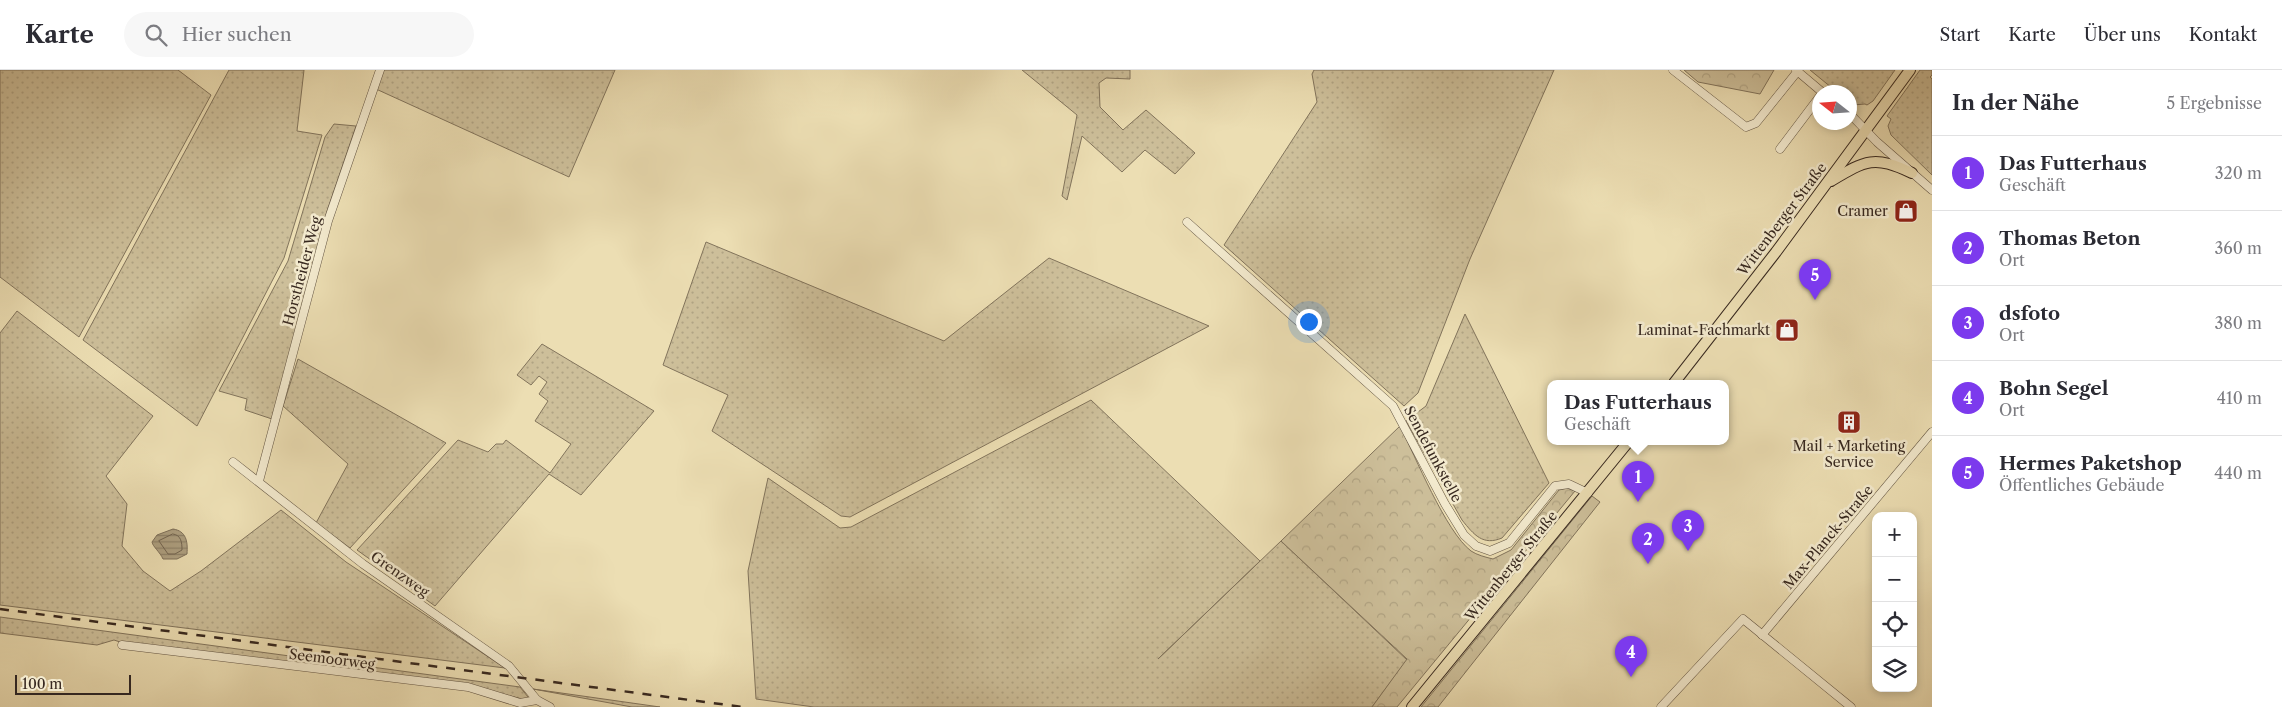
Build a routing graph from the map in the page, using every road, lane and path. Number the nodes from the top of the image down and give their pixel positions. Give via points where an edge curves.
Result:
1 (380, 70) edge
2 (1674, 70) edge
3 (1910, 70) edge
4 (1796, 71) edge
5 (1813, 85) edge
6 (1812, 106) edge
7 (1857, 121) edge
8 (1866, 130) junction
9 (1780, 148) dead end
10 (1912, 173) junction
11 (1826, 184) junction
12 (1932, 190) edge
13 (1188, 222) dead end
14 (1676, 380) edge
15 (1932, 432) edge
16 (1626, 445) edge
17 (233, 462) dead end
18 (259, 481) junction
19 (1588, 493) junction
20 (1762, 634) junction
21 (122, 645) dead end
22 (537, 700) junction
23 (550, 707) edge
24 (1412, 707) edge
25 (1661, 707) edge
26 (1851, 707) edge

1 - 18 street, Horstheider Weg via 328,221
2 - 4 street via 1746,127 1756,123
3 - 8 main road, Wittenberger Straße
4 - 5 street
6 - 9 street
7 - 8 street
8 - 10 street
8 - 11 main road, Wittenberger Straße
10 - 11 main road via 1883,162 1866,162
10 - 12 street
11 - 14 main road, Wittenberger Straße
13 - 19 street, Sendefunkstelle via 1393,406 1464,535 1476,546 1490,551 1509,543 1555,486 1569,484
15 - 20 street, Max-Planck-Straße
16 - 19 main road, Wittenberger Straße
17 - 18 street, Grenzweg
18 - 22 street, Grenzweg via 363,564 509,666
19 - 24 main road, Wittenberger Straße
20 - 25 street via 1743,618
20 - 26 street
21 - 22 street, Seemoorweg via 468,687 520,703
22 - 23 street, Grenzweg

